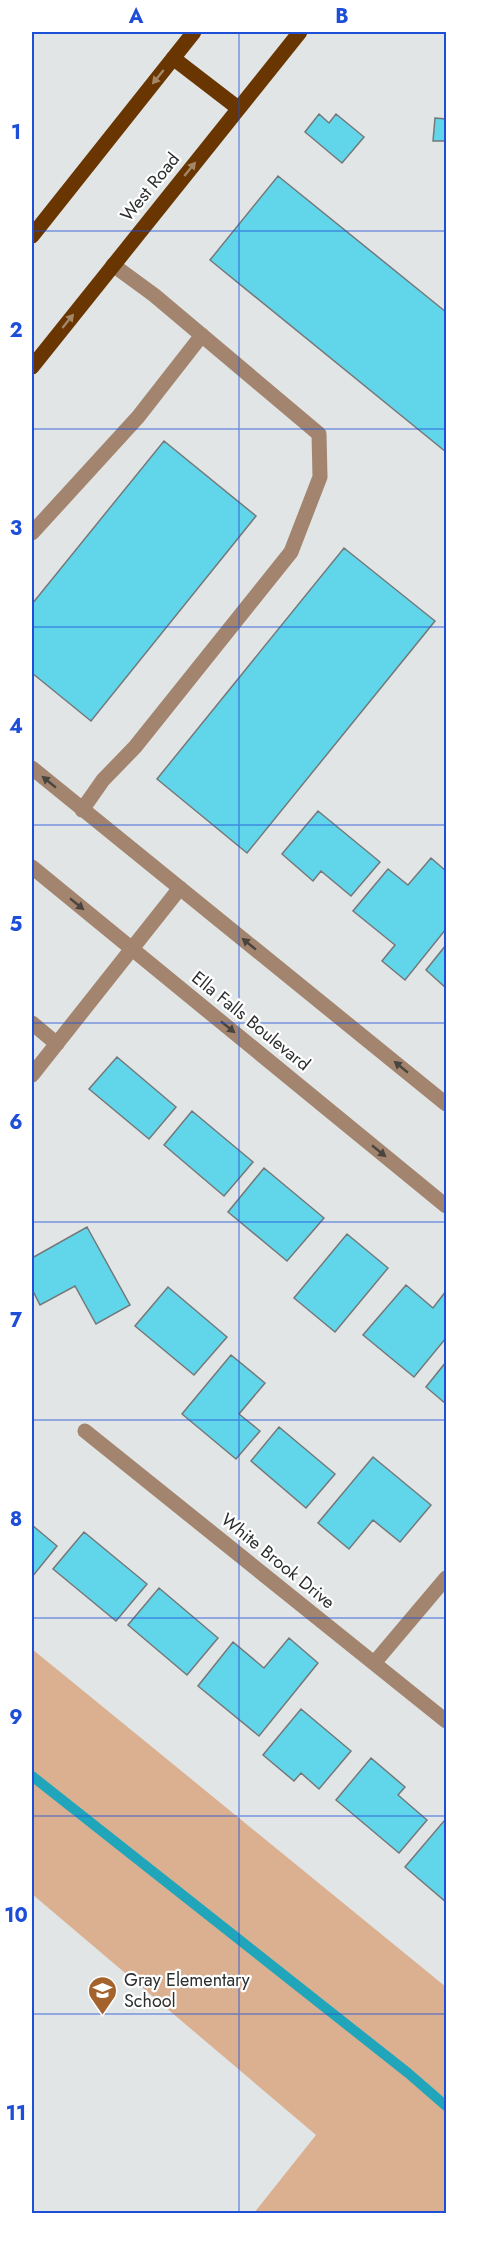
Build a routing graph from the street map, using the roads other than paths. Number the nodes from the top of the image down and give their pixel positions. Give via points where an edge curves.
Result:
1 (194, 32) edge
2 (300, 32) edge
3 (173, 58) junction
4 (238, 108) junction
5 (32, 236) edge
6 (113, 265) junction
7 (202, 336) junction
8 (32, 366) edge
9 (32, 533) edge
10 (32, 768) edge
11 (82, 810) junction
12 (32, 867) edge
13 (180, 888) junction
14 (133, 950) junction
15 (32, 1023) edge
16 (57, 1044) junction
17 (32, 1075) edge
18 (447, 1104) edge
19 (447, 1206) edge
20 (85, 1431) dead end
21 (447, 1578) edge
22 (375, 1662) junction
23 (447, 1721) edge

1 - 3 main road
2 - 4 main road, West Road
3 - 4 main road
3 -> 5 main road
6 -> 4 main road, West Road
6 - 7 street
8 -> 6 main road, West Road
7 - 9 street via 138,417
7 - 11 street via 319,434 320,477 291,552
11 -> 10 street
11 - 13 street
12 -> 14 street, Ella Falls Boulevard
13 - 14 street
18 -> 13 street
14 - 16 street
14 -> 19 street, Ella Falls Boulevard
15 - 16 street
16 - 17 street
20 - 22 street, White Brook Drive
21 - 22 street
22 - 23 street, White Brook Drive

